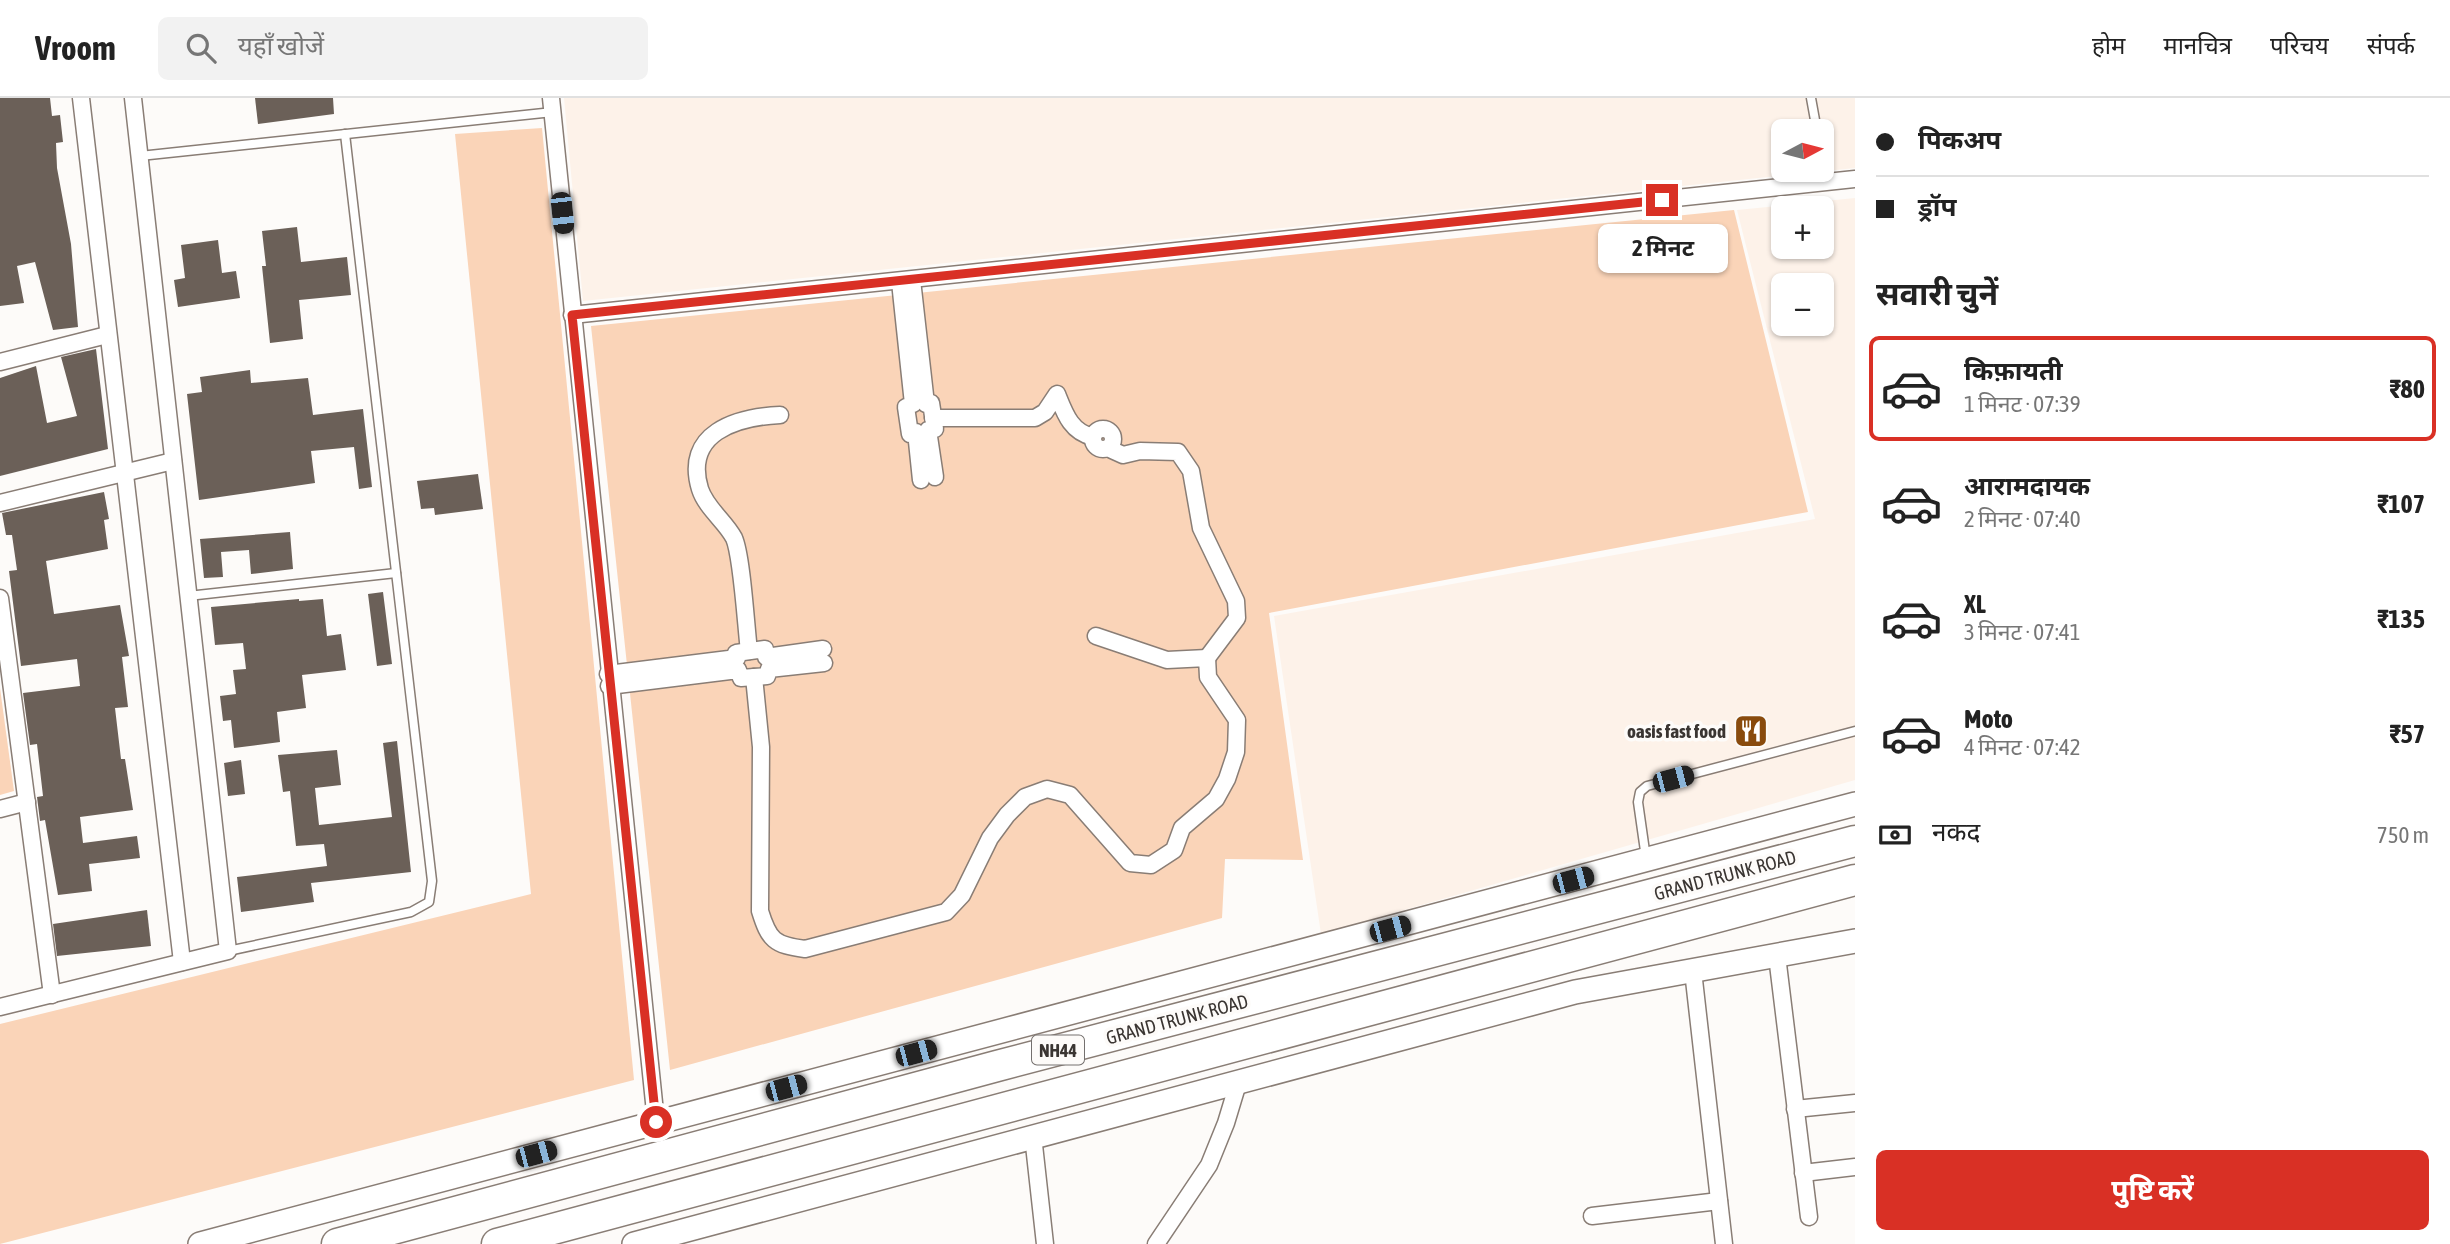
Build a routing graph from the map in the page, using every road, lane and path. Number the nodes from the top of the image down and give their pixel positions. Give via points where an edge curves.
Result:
1 (81, 98) edge
2 (133, 98) edge
3 (1811, 98) edge
4 (552, 105) edge
5 (1815, 119) edge
6 (345, 134) junction
7 (140, 156) junction
8 (1855, 179) edge
9 (1826, 183) joint
10 (906, 281) junction
11 (572, 315) junction
12 (107, 335) junction
13 (0, 362) edge
14 (779, 415) dead end
15 (933, 418) junction
16 (173, 461) junction
17 (122, 473) junction
18 (0, 503) edge
19 (396, 573) junction
20 (188, 596) junction
21 (0, 598) edge
22 (1096, 636) dead end
23 (3, 644) edge
24 (749, 651) junction
25 (1207, 658) junction
26 (754, 677) junction
27 (609, 680) junction
28 (1855, 731) edge
29 (27, 802) junction
30 (1855, 804) edge
31 (0, 809) edge
32 (1855, 841) edge
33 (1646, 860) junction
34 (1855, 880) edge
35 (1855, 941) edge
36 (228, 951) junction
37 (1777, 956) junction
38 (182, 962) junction
39 (1693, 971) junction
40 (52, 995) junction
41 (0, 1007) edge
42 (1239, 1080) junction
43 (1855, 1103) edge
44 (1795, 1109) junction
45 (656, 1122) junction
46 (1033, 1136) junction
47 (1855, 1167) edge
48 (1803, 1173) junction
49 (1719, 1201) junction
50 (1592, 1216) dead end
51 (1809, 1217) dead end
52 (682, 1238) edge
53 (200, 1244) edge
54 (337, 1244) edge
55 (497, 1244) edge
56 (634, 1244) edge
57 (1045, 1244) edge
58 (1156, 1244) edge
59 (1724, 1244) edge

1 - 12 street
2 - 7 street
3 - 5 lane
4 - 6 lane
4 - 11 street
6 - 7 lane
6 - 19 lane
7 - 16 street
8 - 9 street
9 - 10 street
10 - 11 street
10 - 15 street via 926,404 931,403
10 - 15 street via 913,404 906,407 910,434 916,432 928,478 928,430 934,429
11 - 27 street
12 - 13 street
12 - 17 street
14 - 24 street via 732,422 710,435 698,459 701,489 734,539
15 - 25 street via 1035,418 1057,394 1069,422 1081,434 1093,437 1099,449 1117,437 1112,450 1123,455 1178,452 1191,471 1201,528 1236,601 1237,618
16 - 17 street
16 - 20 street
17 - 18 street
17 - 38 street
19 - 20 lane
19 - 36 lane via 432,881 429,902 411,912
20 - 36 street
21 - 23 street
22 - 25 street via 1167,660
23 - 29 street
24 - 26 street via 765,649 766,657 824,656
24 - 27 street via 736,653 737,658
25 - 26 street via 1208,677 1237,720 1236,752 1216,800 1182,828 1174,850 1151,865 1130,863 1070,795 1047,789 1025,797 1007,815 990,838 962,895 946,912 805,948 783,946 767,934 760,911 761,760
26 - 27 street via 741,678 738,670
27 - 45 street
28 - 33 lane via 1647,786 1638,802
29 - 31 street
29 - 40 street
30 - 33 street
32 - 54 highway, GRAND TRUNK ROAD / NH44
33 - 45 street
34 - 55 highway, GRAND TRUNK ROAD / NH44
35 - 37 street
36 - 38 street
37 - 39 street
37 - 44 street
38 - 40 street
39 - 42 street via 1575,992
39 - 49 street
40 - 41 street
42 - 46 street
42 - 58 street via 1209,1165
43 - 44 street
44 - 48 street
45 - 53 street
46 - 52 street
46 - 57 street
47 - 48 street
48 - 51 street
49 - 50 street
49 - 59 street
52 - 56 street

